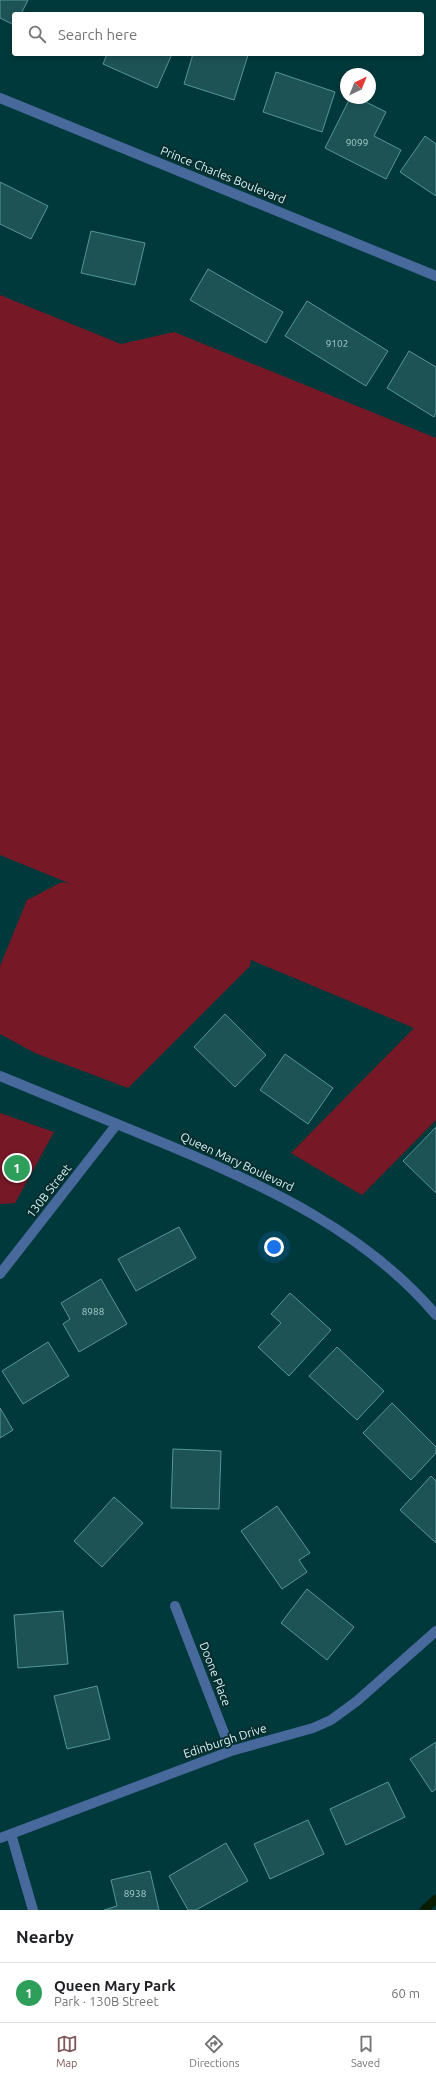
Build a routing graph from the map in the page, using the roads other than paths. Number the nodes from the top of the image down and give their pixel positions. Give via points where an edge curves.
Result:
1 (0, 98) edge
2 (436, 276) edge
3 (0, 1076) edge
4 (118, 1124) junction
5 (0, 1274) edge
6 (436, 1315) edge
7 (175, 1606) dead end
8 (436, 1631) edge
9 (231, 1751) junction
10 (11, 1834) junction
11 (0, 1838) edge
12 (33, 1910) edge

1 - 2 street, Prince Charles Boulevard
3 - 4 street, Queen Mary Boulevard
4 - 5 street, 130B Street
4 - 6 street, Queen Mary Boulevard via 219,1166 304,1208 336,1228 396,1273
7 - 9 street, Doone Place
8 - 9 street, Edinburgh Drive via 357,1701 331,1720 313,1728
9 - 10 street, Edinburgh Drive
10 - 11 street, Edinburgh Drive
10 - 12 street

